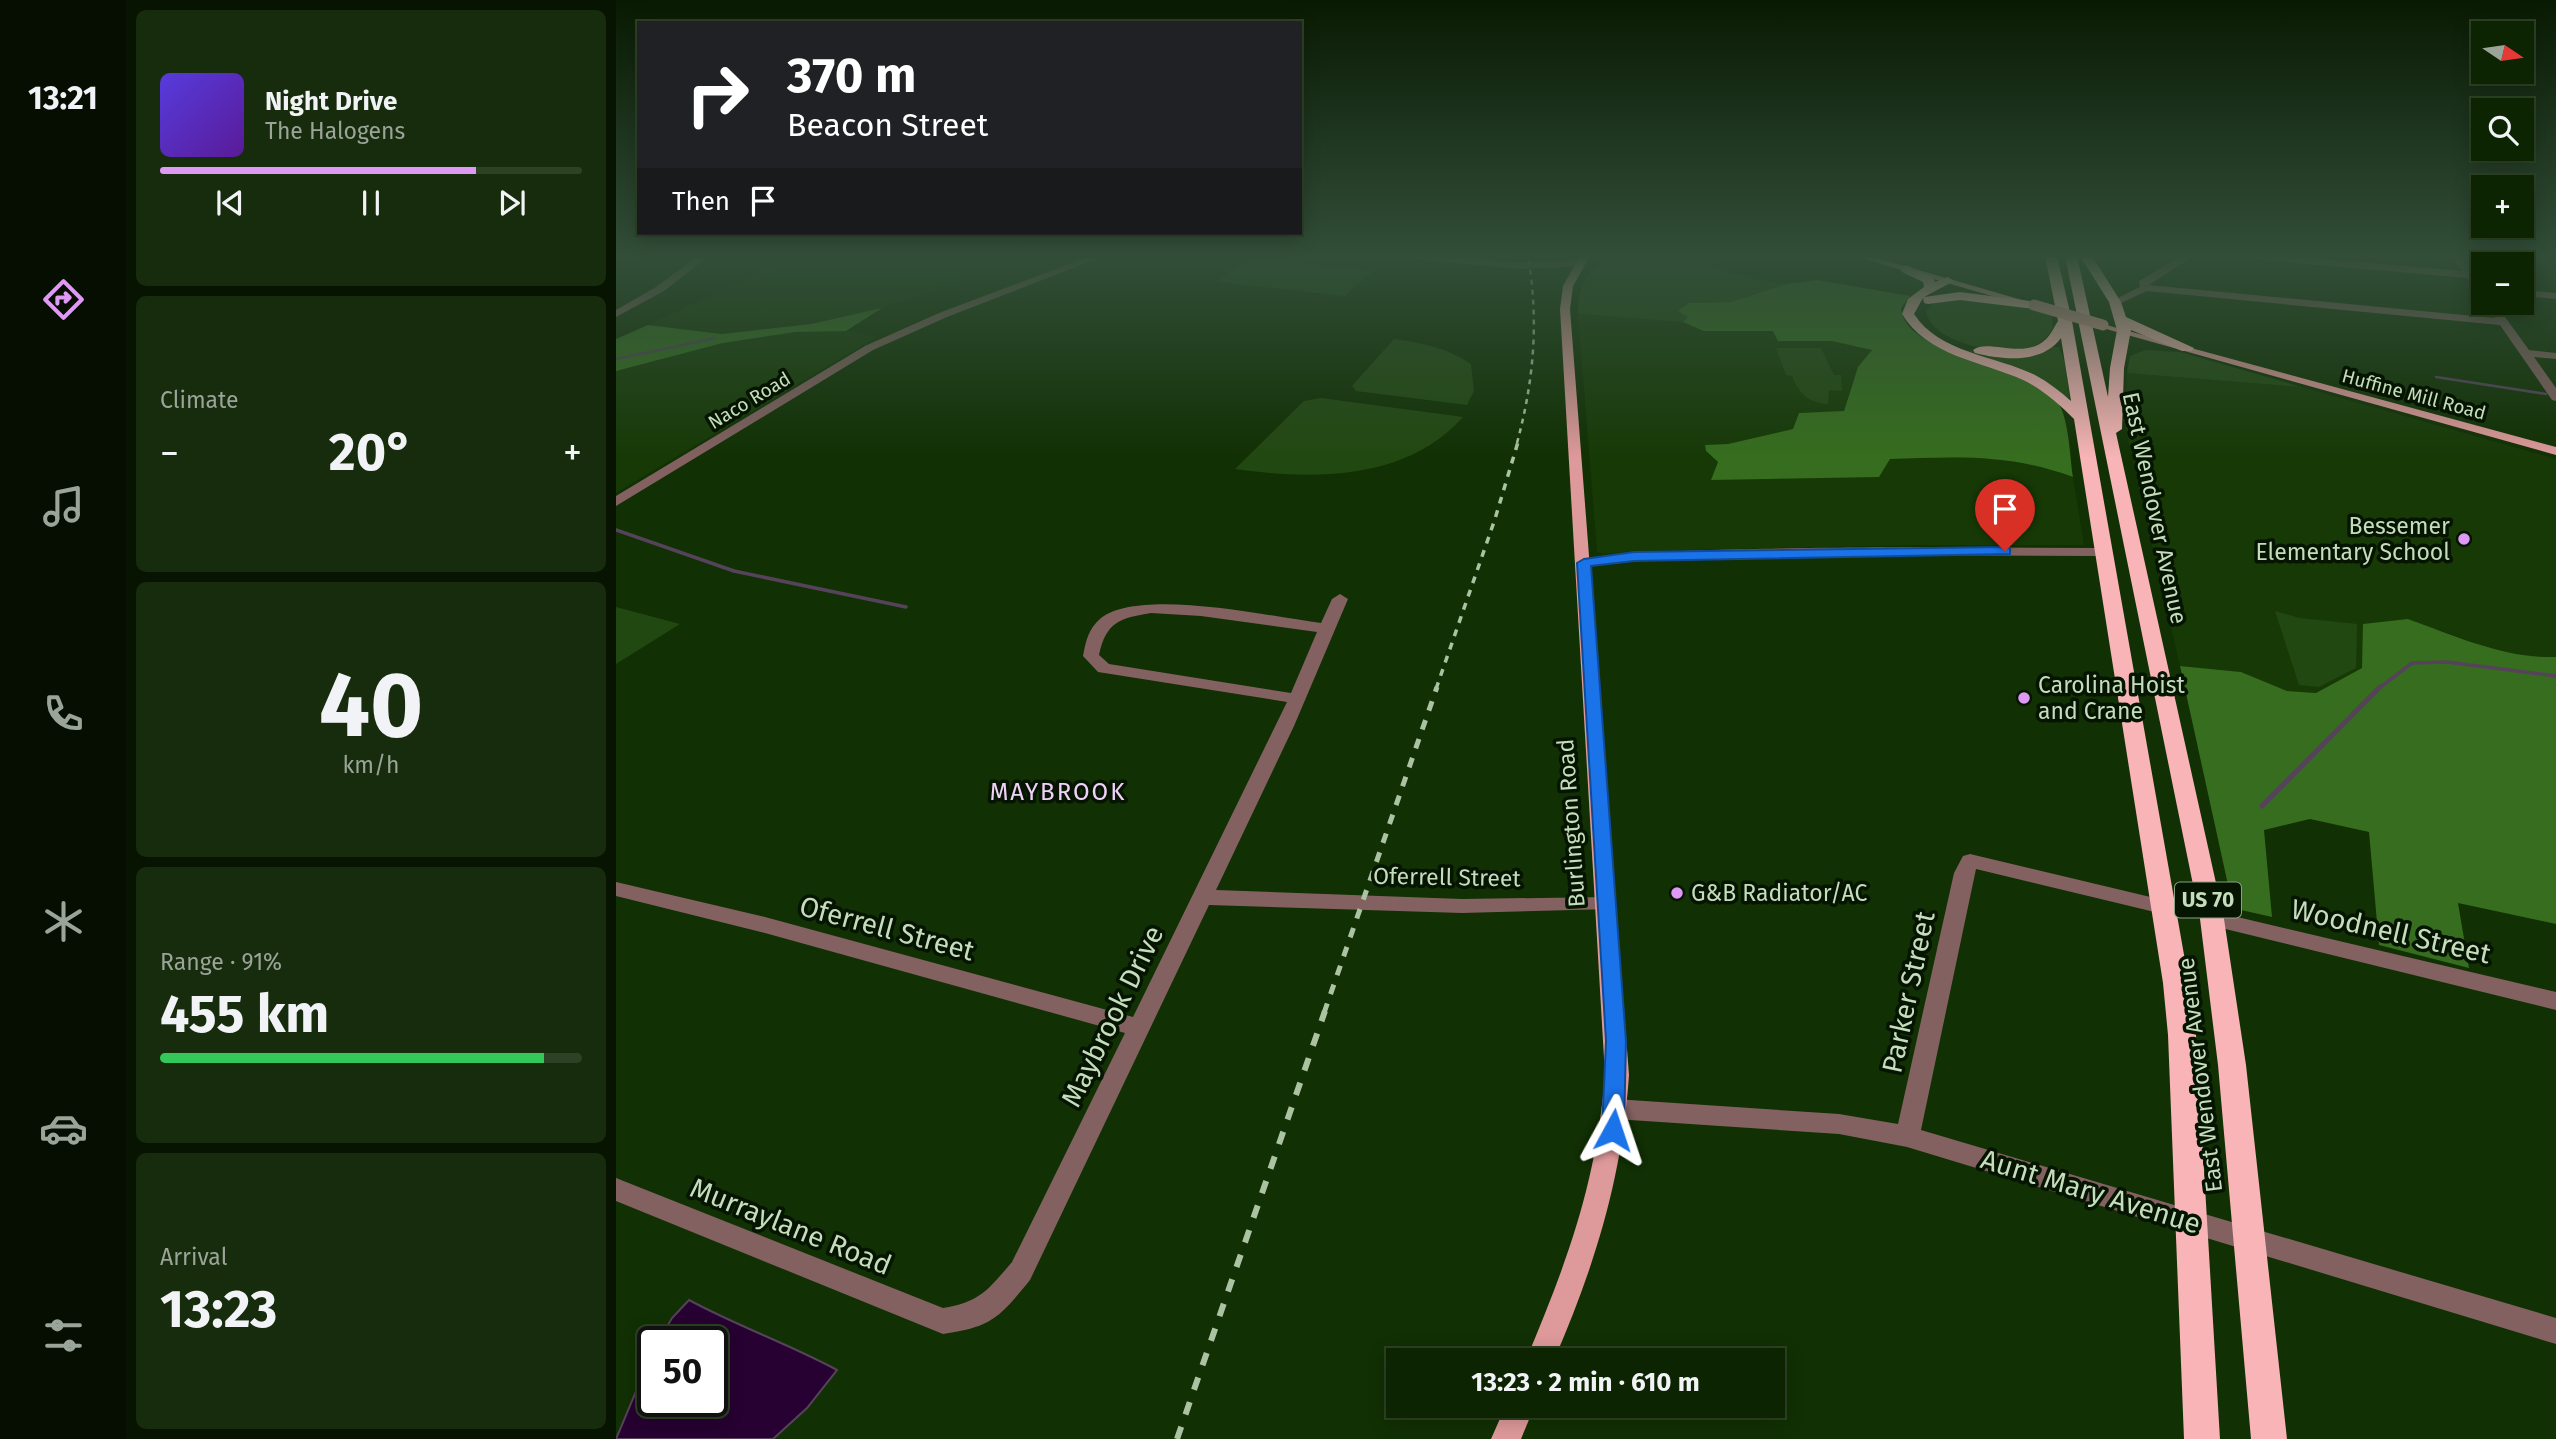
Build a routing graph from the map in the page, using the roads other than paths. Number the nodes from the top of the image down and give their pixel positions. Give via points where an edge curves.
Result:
1 (925, 323) edge
2 (1566, 323) edge
3 (1912, 323) edge
4 (1923, 323) edge
5 (2064, 323) edge
6 (2065, 323) edge
7 (2085, 323) edge
8 (2097, 323) edge
9 (2504, 323) edge
10 (2122, 325) junction
11 (2187, 348) junction
12 (2120, 352) junction
13 (2526, 353) junction
14 (2556, 356) edge
15 (2556, 397) edge
16 (2081, 418) junction
17 (2556, 451) edge
18 (2112, 459) junction
19 (616, 502) edge
20 (2104, 552) junction
21 (1584, 563) junction
22 (1340, 600) dead end
23 (1326, 629) junction
24 (1297, 699) junction
25 (616, 889) edge
26 (1203, 897) junction
27 (1606, 905) junction
28 (2163, 907) junction
29 (2212, 919) junction
30 (2556, 1001) edge
31 (1140, 1028) junction
32 (1615, 1109) junction
33 (1907, 1136) junction
34 (616, 1189) edge
35 (2192, 1221) junction
36 (2250, 1239) junction
37 (943, 1321) joint
38 (2556, 1331) edge
39 (1546, 1348) edge
40 (1515, 1418) edge
41 (1506, 1439) edge
42 (2202, 1439) edge
43 (2269, 1439) edge

1 - 19 street, Naco Road via 869,348
2 - 21 main road, Burlington Road
3 - 16 highway via 1934,339 2046,387
4 - 5 highway via 1955,343 2011,354 2050,344
6 - 16 highway, East Wendover Avenue / US 70
7 - 18 highway, East Wendover Avenue / US 70
8 - 10 main road, bridge
9 - 13 street
10 - 11 highway
10 - 12 highway
11 - 12 highway via 2148,346
11 - 17 main road, Huffine Mill Road
12 - 18 highway
13 - 14 street
13 - 15 street
16 - 20 highway, East Wendover Avenue / US 70
18 - 29 highway, East Wendover Avenue / US 70
20 - 21 street via 1634,556
20 - 28 highway, East Wendover Avenue / US 70
21 - 27 main road, Burlington Road
22 - 23 street, Maybrook Drive
23 - 24 street, Maybrook Drive
23 - 24 street via 1172,607 1124,614 1103,626 1091,642 1091,656 1104,668
24 - 26 street, Maybrook Drive
25 - 31 street, Oferrell Street
26 - 27 street, Oferrell Street via 1462,906
26 - 31 street, Maybrook Drive
27 - 32 main road, Burlington Road via 1616,1041
28 - 33 street, Parker Street via 1970,861
28 - 35 highway, East Wendover Avenue / US 70 via 2182,1035
29 - 30 street, Woodnell Street
29 - 36 highway, East Wendover Avenue / US 70
31 - 37 street, Maybrook Drive via 1021,1271 975,1316
32 - 33 street, Aunt Mary Avenue via 1839,1124
32 - 39 main road, Burlington Road via 1591,1233
33 - 35 street, Aunt Mary Avenue
34 - 37 street, Murraylane Road
35 - 36 street, Aunt Mary Avenue
35 - 42 highway, East Wendover Avenue / US 70
36 - 38 street, Aunt Mary Avenue
36 - 43 highway, East Wendover Avenue / US 70
40 - 41 main road

